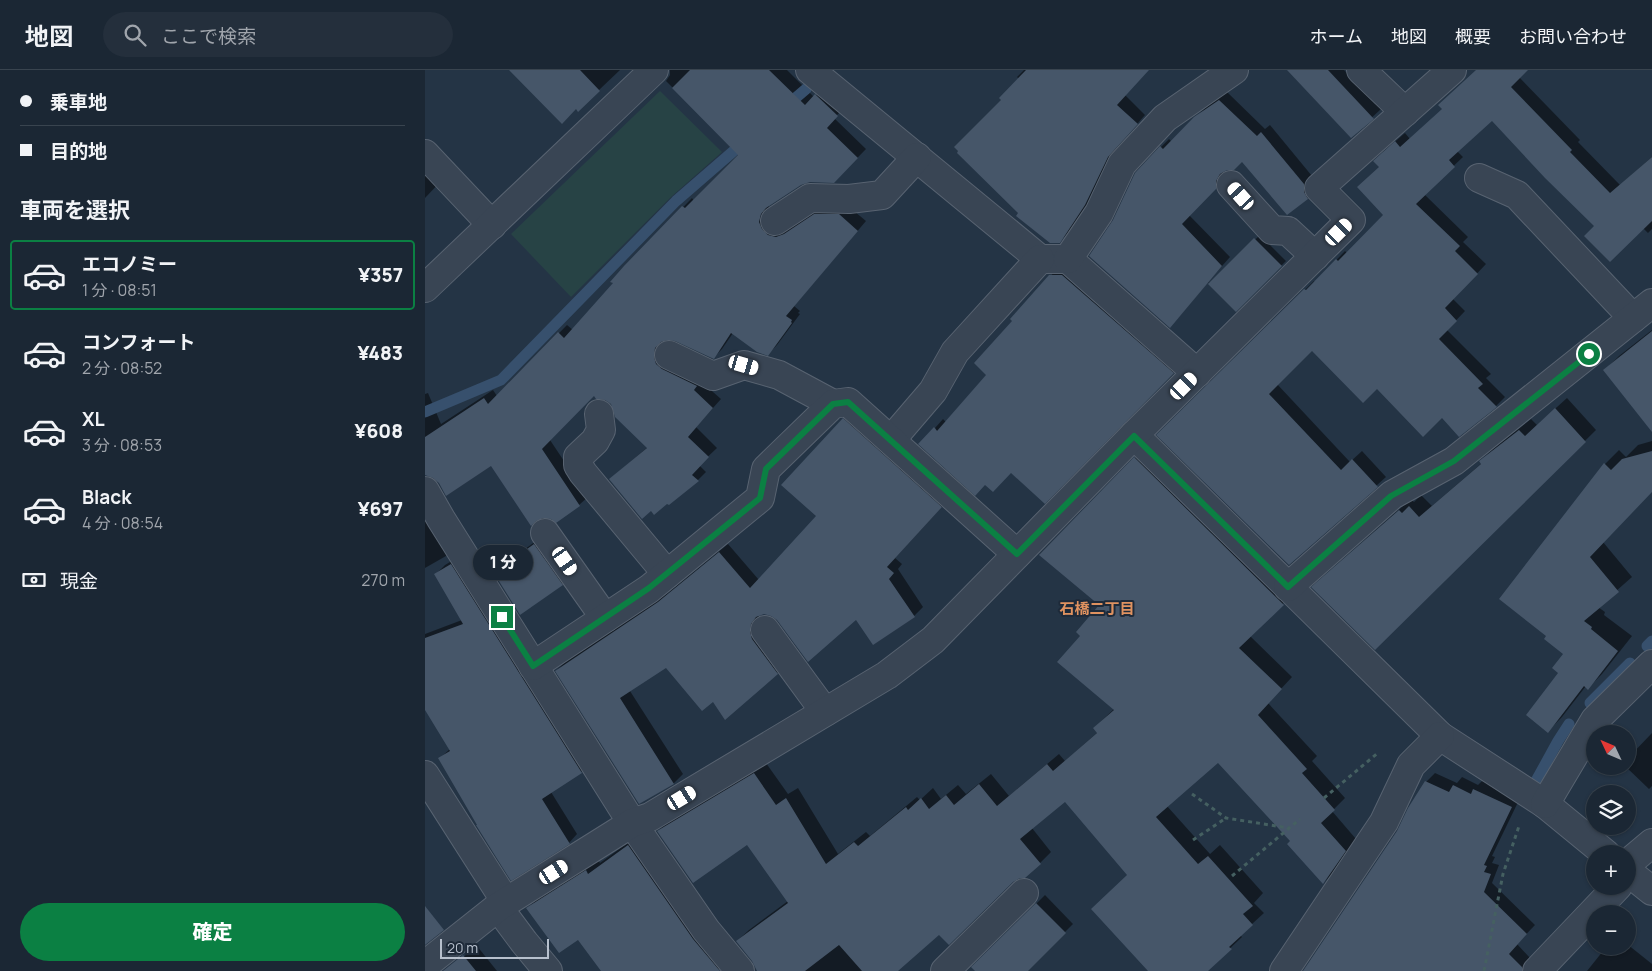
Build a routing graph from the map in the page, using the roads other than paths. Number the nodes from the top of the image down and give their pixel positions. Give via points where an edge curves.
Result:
1 (654, 70) edge
2 (1234, 70) edge
3 (1361, 70) edge
4 (1453, 70) edge
5 (821, 73) edge
6 (1405, 112) junction
7 (425, 154) edge
8 (917, 157) junction
9 (1479, 178) dead end
10 (1231, 185) dead end
11 (775, 221) dead end
12 (492, 224) junction
13 (1315, 256) junction
14 (1040, 259) junction
15 (1069, 259) junction
16 (425, 288) edge
17 (1643, 310) edge
18 (669, 355) dead end
19 (1197, 373) junction
20 (833, 404) junction
21 (599, 414) dead end
22 (1134, 436) junction
23 (891, 440) junction
24 (425, 491) edge
25 (545, 533) dead end
26 (1017, 554) junction
27 (667, 574) junction
28 (1288, 587) junction
29 (605, 618) junction
30 (765, 630) dead end
31 (1652, 664) edge
32 (533, 666) junction
33 (825, 712) junction
34 (1431, 726) junction
35 (425, 775) edge
36 (1537, 799) junction
37 (632, 824) junction
38 (1652, 843) edge
39 (1595, 845) edge
40 (1636, 862) edge
41 (1636, 881) edge
42 (1652, 891) edge
43 (1024, 893) dead end
44 (1607, 895) edge
45 (502, 904) junction
46 (425, 965) edge
47 (548, 971) edge
48 (740, 971) edge
49 (945, 971) edge
50 (1284, 971) edge
51 (1537, 971) edge

1 - 12 street
2 - 15 street via 1165,118 1123,164 1099,213
3 - 6 street
4 - 6 street
5 - 8 street
6 - 13 street via 1319,188 1351,220
7 - 12 street
8 - 11 street via 882,195 849,199 810,198
8 - 14 street
9 - 17 street via 1517,195
10 - 13 street via 1272,230 1288,231
12 - 16 street
13 - 19 street
14 - 15 street
14 - 23 street via 955,352 933,391
15 - 19 street
17 - 28 street via 1454,461 1391,496
18 - 20 street via 713,376 744,365 779,375
19 - 22 street
20 - 23 street via 848,402
20 - 27 street via 766,469 760,498
21 - 27 street via 601,430 579,457 578,465
22 - 26 street
22 - 28 street
23 - 26 street
24 - 32 street
25 - 29 street
26 - 33 street via 933,640 887,675
27 - 29 street
28 - 34 street
29 - 32 street
30 - 33 street
31 - 36 street via 1595,720
32 - 37 street
33 - 37 street via 650,817
34 - 36 street
34 - 50 street via 1384,822
35 - 45 street
36 - 39 street
37 - 45 street
37 - 48 street via 706,930
38 - 40 street
41 - 42 street
43 - 49 street
44 - 51 street
45 - 46 street
45 - 47 street via 524,942

